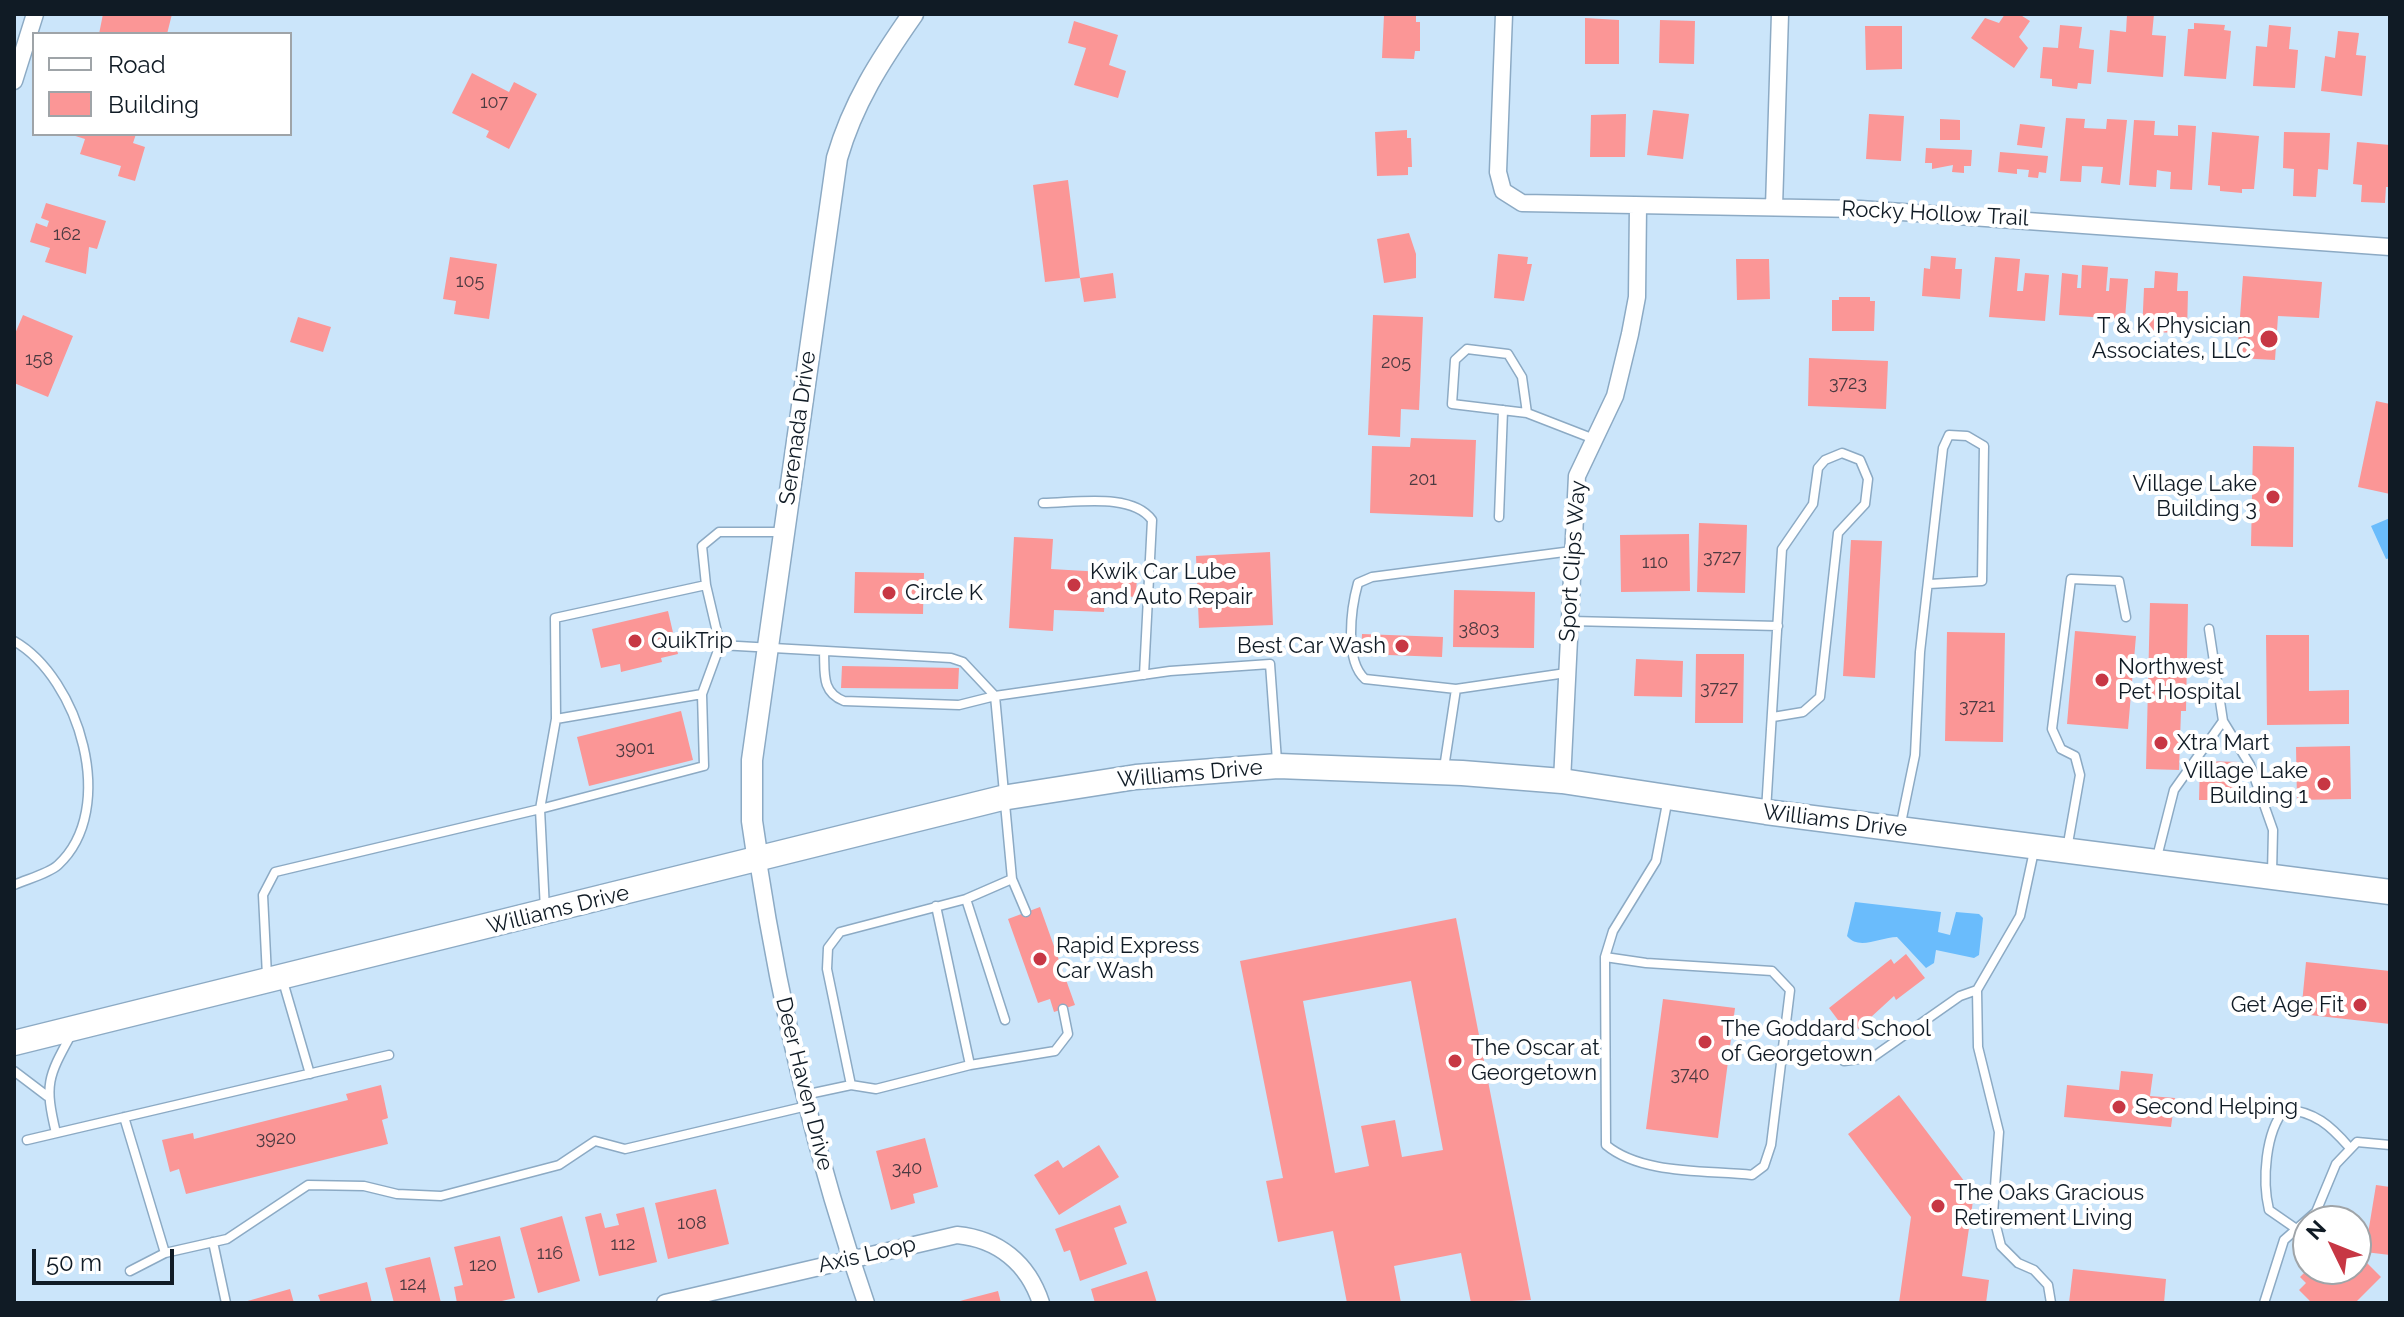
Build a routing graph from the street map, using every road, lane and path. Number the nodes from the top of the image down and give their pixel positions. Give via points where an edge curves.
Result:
1 (35, 14) edge
2 (913, 14) edge
3 (1504, 14) edge
4 (1780, 14) edge
5 (14, 81) edge
6 (1638, 206) junction
7 (1774, 207) junction
8 (2390, 247) edge
9 (1503, 410) junction
10 (1527, 413) junction
11 (1595, 439) junction
12 (1043, 503) dead end
13 (1499, 517) dead end
14 (783, 532) junction
15 (1572, 551) junction
16 (1929, 584) junction
17 (706, 585) junction
18 (2126, 617) dead end
19 (1567, 621) junction
20 (1778, 626) junction
21 (2209, 629) dead end
22 (14, 641) edge
23 (720, 645) junction
24 (768, 649) junction
25 (824, 652) junction
26 (1566, 673) junction
27 (1144, 675) junction
28 (1456, 689) junction
29 (702, 694) junction
30 (995, 696) junction
31 (1773, 717) junction
32 (556, 719) junction
33 (2223, 721) junction
34 (1278, 766) junction
35 (1443, 773) junction
36 (1562, 781) junction
37 (1668, 797) junction
38 (1002, 798) junction
39 (540, 809) junction
40 (1766, 812) junction
41 (1900, 829) junction
42 (2035, 846) junction
43 (2067, 850) junction
44 (758, 861) junction
45 (2156, 862) junction
46 (2272, 877) junction
47 (1012, 879) junction
48 (14, 885) edge
49 (2390, 892) edge
50 (966, 899) junction
51 (936, 906) junction
52 (1026, 912) dead end
53 (545, 913) junction
54 (1605, 957) junction
55 (274, 979) junction
56 (1977, 990) junction
57 (1063, 1009) dead end
58 (1005, 1020) dead end
59 (75, 1028) junction
60 (14, 1043) edge
61 (389, 1055) dead end
62 (1844, 1061) dead end
63 (970, 1065) junction
64 (14, 1071) edge
65 (310, 1074) junction
66 (851, 1085) junction
67 (47, 1096) junction
68 (805, 1101) junction
69 (124, 1117) junction
70 (56, 1133) junction
71 (27, 1140) dead end
72 (2390, 1145) edge
73 (2349, 1147) junction
74 (2319, 1205) edge
75 (2292, 1226) edge
76 (2292, 1233) edge
77 (213, 1242) junction
78 (165, 1253) junction
79 (851, 1259) junction
80 (130, 1271) dead end
81 (226, 1303) edge
82 (665, 1303) edge
83 (866, 1303) edge
84 (1041, 1303) edge
85 (2051, 1303) edge
86 (2264, 1303) edge

1 - 5 street
2 - 14 street, Serenada Drive via 864,87 837,158
3 - 6 street, Rocky Hollow Trail via 1498,172 1503,191 1522,203
4 - 7 street
6 - 7 street, Rocky Hollow Trail
6 - 11 street, Sport Clips Way via 1637,297 1615,396
7 - 8 street, Rocky Hollow Trail via 2017,218
9 - 10 lane
9 - 10 lane via 1452,404 1455,360 1467,349 1508,354 1522,377
9 - 13 lane
10 - 11 lane
11 - 15 street, Sport Clips Way via 1577,476
12 - 27 lane via 1132,505 1152,520
14 - 17 lane via 719,532 702,546
14 - 24 street, Serenada Drive
15 - 19 street, Sport Clips Way
15 - 28 lane via 1358,583 1352,653 1360,675
16 - 16 lane via 1943,448 1949,435 1967,436 1984,446 1982,581
16 - 41 lane via 1915,755
17 - 23 lane
17 - 32 lane via 555,618
18 - 43 lane via 2119,581 2071,579 2052,729 2061,749 2075,756 2080,775
19 - 20 lane
19 - 26 street, Sport Clips Way
20 - 31 lane
20 - 31 lane via 1782,549 1813,504 1818,468 1834,455 1850,455 1860,460 1868,479 1865,504 1838,533 1820,697 1803,712
21 - 33 lane
22 - 48 lane via 28,649 57,683 81,730 88,784 82,831 58,866
23 - 24 lane
23 - 29 lane
24 - 25 lane
24 - 44 street, Serenada Drive via 751,782
25 - 30 lane via 951,658 963,662
25 - 30 lane via 826,687 844,701 959,705
26 - 28 lane
26 - 36 street, Sport Clips Way
27 - 30 lane
27 - 34 lane via 1270,664
28 - 35 lane
29 - 32 lane
29 - 39 lane via 704,766
30 - 38 lane
31 - 40 lane
32 - 39 lane
33 - 45 lane via 2174,790
33 - 46 lane via 2250,765 2273,830
34 - 35 main road, Williams Drive
34 - 38 main road, Williams Drive via 1136,777
35 - 36 main road, Williams Drive
36 - 37 main road, Williams Drive
37 - 40 main road, Williams Drive
37 - 54 lane via 1656,861 1613,931
38 - 44 main road, Williams Drive
38 - 47 lane
39 - 53 lane
39 - 55 lane via 275,872 263,895
40 - 41 main road, Williams Drive
41 - 42 main road, Williams Drive
42 - 43 main road, Williams Drive
42 - 56 lane via 2020,916
43 - 45 main road, Williams Drive
44 - 53 main road, Williams Drive
44 - 68 street, Deer Haven Drive
45 - 46 main road, Williams Drive
46 - 49 main road, Williams Drive
47 - 50 lane
47 - 52 lane
50 - 51 lane
50 - 58 lane
51 - 63 lane
51 - 66 lane via 840,932 828,948 827,969
53 - 55 main road, Williams Drive
54 - 54 lane via 1606,1145 1619,1156 1645,1164 1752,1175 1764,1166 1771,1145 1790,990 1772,971
55 - 59 main road, Williams Drive
55 - 65 lane
56 - 62 lane via 1960,996 1873,1057
56 - 85 lane via 1978,1047 1999,1132 1993,1214 1998,1236 2018,1263 2048,1285
57 - 63 lane via 1068,1034 1055,1051
59 - 60 main road, Williams Drive
59 - 67 lane via 51,1073
61 - 65 lane
63 - 66 lane via 876,1089
64 - 67 lane
65 - 69 lane
66 - 68 lane
67 - 70 lane
68 - 77 lane via 625,1149 595,1141 559,1165 441,1196 308,1185 227,1239
68 - 79 street, Deer Haven Drive
69 - 70 lane
69 - 78 lane
70 - 71 lane
72 - 73 lane via 2367,1141
73 - 74 lane
73 - 75 lane via 2329,1123 2302,1111 2285,1109 2276,1119 2263,1187 2269,1210
76 - 86 lane via 2275,1259
77 - 78 lane
77 - 81 lane
78 - 80 lane
79 - 82 street, Axis Loop
79 - 83 street, Deer Haven Drive
79 - 84 street, Axis Loop via 957,1235 982,1238 1020,1264

